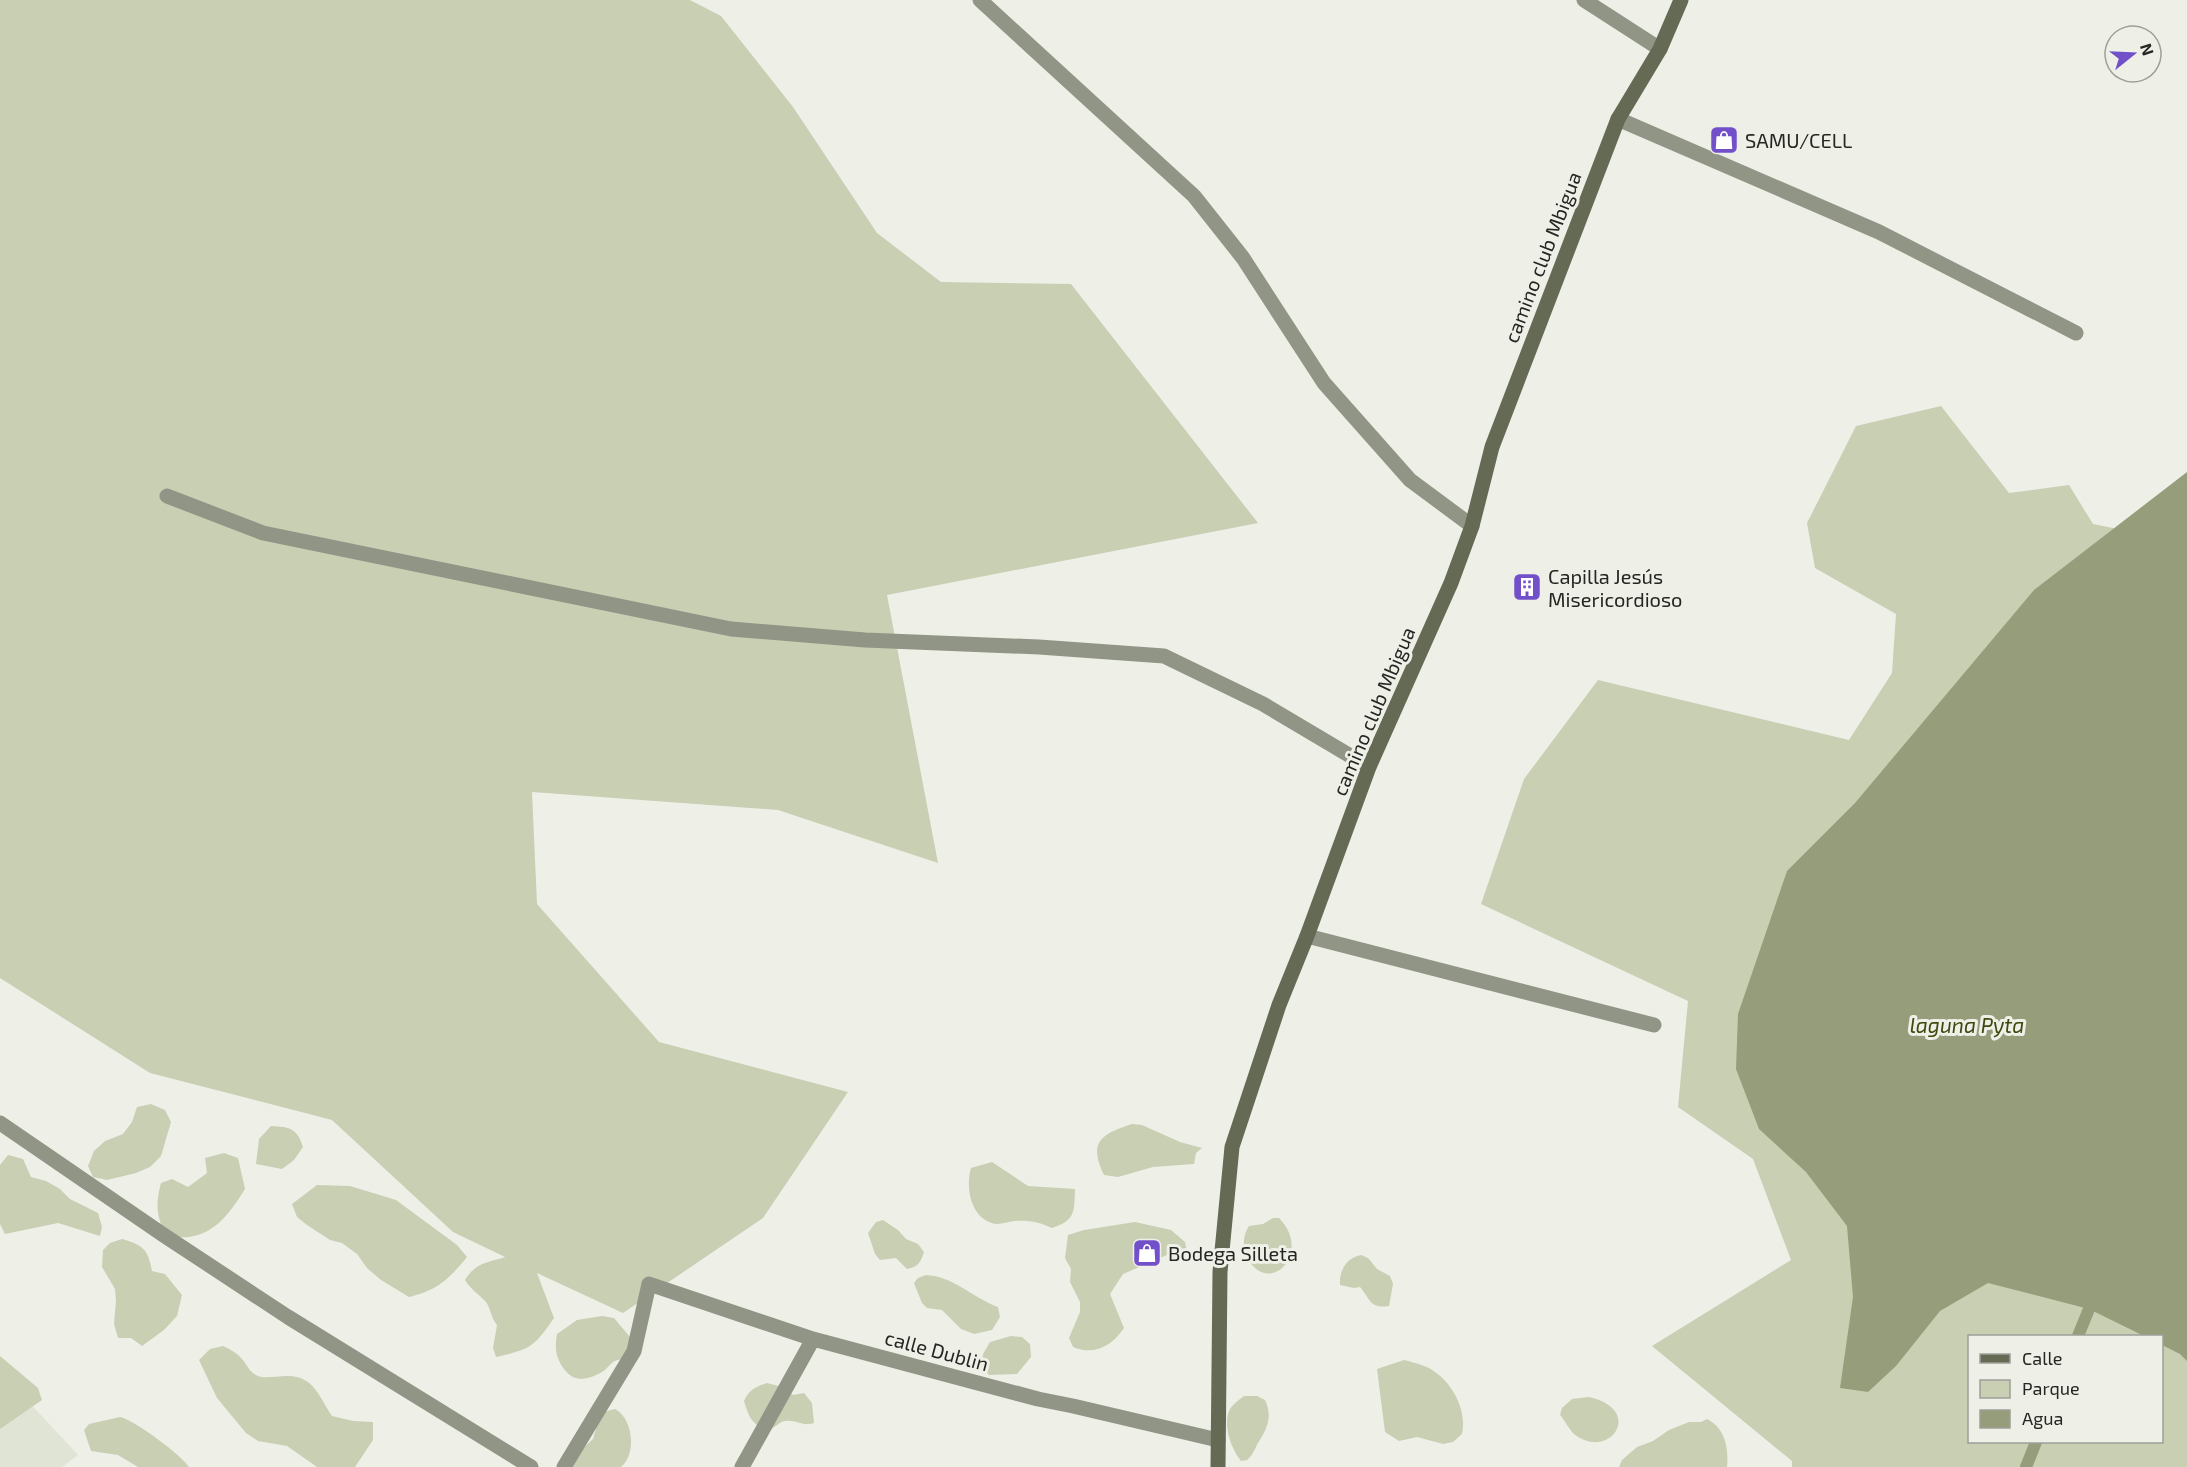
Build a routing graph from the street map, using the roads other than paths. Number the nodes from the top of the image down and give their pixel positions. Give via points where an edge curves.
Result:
1 (980, 0) edge
2 (1584, 0) edge
3 (1681, 0) edge
4 (1660, 49) junction
5 (1618, 119) junction
6 (2076, 333) dead end
7 (167, 496) dead end
8 (1472, 526) junction
9 (1369, 767) junction
10 (1307, 936) junction
11 (1654, 1024) dead end
12 (0, 1123) edge
13 (813, 1339) junction
14 (1218, 1440) junction
15 (531, 1467) edge
16 (564, 1467) edge
17 (742, 1467) edge
18 (1218, 1467) edge

1 - 8 street via 1194,196 1244,258 1324,383 1410,480
2 - 4 street
3 - 4 main road, camino club Mbigua
4 - 5 main road, camino club Mbigua
5 - 6 street via 1879,231
5 - 8 main road, camino club Mbigua via 1492,447
7 - 9 street via 263,534 731,629 1164,656 1263,704
8 - 9 main road, camino club Mbigua via 1451,583
9 - 10 main road, camino club Mbigua
10 - 11 street
10 - 14 main road, camino club Mbigua via 1279,1005 1232,1147 1220,1272
12 - 15 street via 288,1317
13 - 14 street, calle Dublin via 1038,1399
13 - 16 street, calle Dublin via 649,1284 634,1351
13 - 17 street
14 - 18 main road, camino club Mbigua

